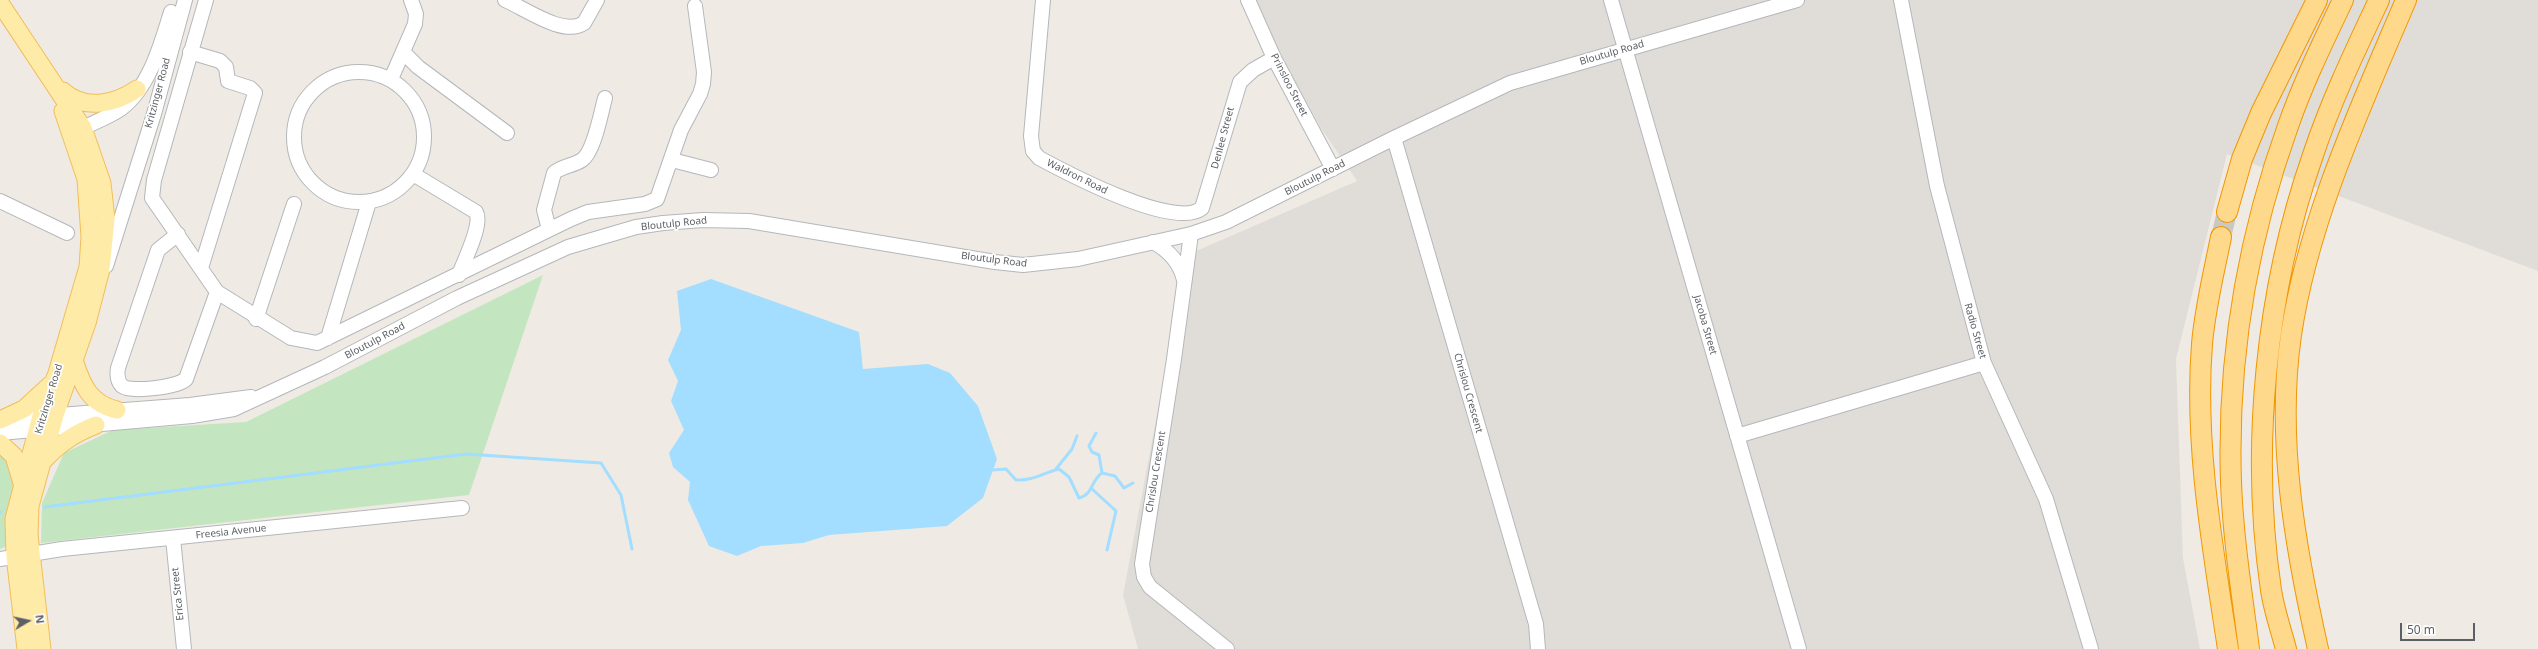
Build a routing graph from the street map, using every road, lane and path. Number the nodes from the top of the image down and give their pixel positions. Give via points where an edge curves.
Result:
1 (175, 0) edge
2 (185, 0) edge
3 (206, 0) edge
4 (411, 0) edge
5 (505, 0) edge
6 (597, 0) edge
7 (1043, 0) edge
8 (1248, 0) edge
9 (1611, 0) edge
10 (1797, 0) edge
11 (1901, 0) edge
12 (2317, 0) edge
13 (2343, 0) edge
14 (2380, 0) edge
15 (2406, 0) edge
16 (0, 3) edge
17 (696, 6) dead end
18 (0, 13) edge
19 (1625, 49) junction
20 (190, 52) junction
21 (403, 52) junction
22 (1274, 58) junction
23 (391, 79) junction
24 (48, 82) junction
25 (137, 89) junction
26 (606, 98) dead end
27 (83, 128) junction
28 (507, 133) dead end
29 (1394, 138) junction
30 (78, 151) junction
31 (672, 160) junction
32 (1333, 169) junction
33 (711, 170) dead end
34 (413, 174) junction
35 (0, 201) edge
36 (369, 202) junction
37 (294, 204) dead end
38 (2227, 212) tunnel mouth
39 (1177, 215) joint
40 (549, 229) junction
41 (67, 232) dead end
42 (178, 234) junction
43 (1191, 234) junction
44 (2221, 237) tunnel mouth
45 (1153, 242) junction
46 (208, 243) junction
47 (186, 246) junction
48 (201, 268) junction
49 (458, 275) junction
50 (1184, 281) junction
51 (217, 292) junction
52 (336, 312) junction
53 (256, 318) junction
54 (86, 323) junction
55 (352, 326) junction
56 (328, 338) junction
57 (74, 360) junction
58 (1984, 363) junction
59 (57, 373) junction
60 (255, 397) junction
61 (117, 410) junction
62 (0, 420) edge
63 (47, 423) junction
64 (96, 425) junction
65 (0, 434) edge
66 (1737, 436) junction
67 (0, 443) edge
68 (44, 461) junction
69 (25, 491) junction
70 (462, 508) dead end
71 (172, 538) junction
72 (15, 556) edge
73 (26, 649) edge
74 (42, 649) edge
75 (184, 649) edge
76 (1227, 649) edge
77 (1538, 649) edge
78 (1799, 649) edge
79 (2091, 649) edge
80 (2228, 649) edge
81 (2249, 649) edge
82 (2286, 649) edge
83 (2318, 649) edge

1 - 25 street, Kritzinger Road via 151,67
2 - 54 street, Kritzinger Road via 154,114
3 - 20 street
4 - 21 street via 416,14 415,24
5 - 6 street via 558,26 570,28 584,23
7 - 39 street, Waldron Road via 1031,136 1032,150 1038,158 1116,195
8 - 22 street, Prinsloo Street
9 - 19 street, Jacoba Street
10 - 19 street, Bloutulp Road
11 - 58 street, Radio Street via 1937,186
12 - 38 highway via 2261,113 2242,159
13 - 81 highway via 2311,68 2288,126 2256,230 2244,291 2231,414 2231,482
14 - 82 highway via 2349,64 2312,155 2288,238 2277,290 2268,359 2264,482 2272,591
15 - 83 highway via 2353,125 2315,236 2291,334 2286,408 2291,508
16 - 24 main road
17 - 31 street via 704,72 703,84 681,130
18 - 24 main road
19 - 29 street, Bloutulp Road via 1510,83
19 - 66 street, Jacoba Street
20 - 42 street via 152,191 155,204
20 - 46 street via 220,61 226,67 228,81 250,88 255,93
21 - 23 street
21 - 28 street via 418,67
22 - 32 street, Prinsloo Street
22 - 39 street, Denlee Street via 1253,70 1240,82 1202,208 1192,214
23 - 34 street via 412,99 420,112 425,133 422,154
23 - 36 street via 370,71 347,71 326,79 308,94 297,114 293,136 297,159 308,179 325,194 347,202
24 - 25 main road via 76,100 86,103 116,100
24 - 27 main road, Kritzinger Road
24 - 30 main road, Kritzinger Road via 63,110
25 - 27 street, Kritzinger Road via 120,108
26 - 40 street via 587,157 554,173 544,210
27 - 30 street, Kritzinger Road
27 - 54 main road, Kritzinger Road via 102,183 106,219 101,269
29 - 32 street, Bloutulp Road
29 - 77 street, Chrislou Crescent via 1536,624
30 - 59 main road, Kritzinger Road via 86,179 88,267
31 - 33 street
31 - 40 street via 660,195 653,202 588,212
32 - 43 street, Bloutulp Road via 1226,222
34 - 36 street via 401,188 386,197
34 - 49 street via 478,215 477,228
35 - 41 street
36 - 52 street
37 - 53 street
40 - 49 street
42 - 47 street
42 - 51 street via 158,250 118,368 117,377 122,385 132,390 176,385 186,379
43 - 45 street, Bloutulp Road
43 - 50 street, Chrislou Crescent
44 - 80 highway via 2206,309 2201,396 2203,457
45 - 50 street via 1175,261
45 - 60 street, Bloutulp Road via 1078,259 1023,265 749,222 703,220 636,227 568,247 456,298 325,367
46 - 47 street
46 - 48 street
47 - 48 street
48 - 51 street
49 - 55 street
50 - 76 street, Chrislou Crescent via 1142,564 1144,577 1150,587
51 - 53 street
52 - 55 street
52 - 56 street
53 - 56 street via 291,338 305,342 316,343
54 - 57 main road, Kritzinger Road
55 - 56 street
57 - 61 main road via 89,395 106,407
57 - 63 main road, Kritzinger Road
58 - 66 street
58 - 79 street, Radio Street via 2046,499
59 - 62 main road via 50,386 34,401 24,409
59 - 63 main road, Kritzinger Road
60 - 61 street, Bloutulp Road
60 - 64 street, Bloutulp Road via 234,409 192,416
61 - 63 street, Bloutulp Road
62 - 63 street
63 - 64 street, Bloutulp Road
63 - 65 street, Bloutulp Road
63 - 68 main road, Kritzinger Road
63 - 69 main road, Kritzinger Road
64 - 68 main road via 76,433 58,445
66 - 78 street, Jacoba Street
67 - 69 main road via 14,456
68 - 69 main road, Kritzinger Road
69 - 72 main road, Kritzinger Road
70 - 71 street, Freesia Avenue
71 - 72 street, Freesia Avenue
71 - 75 street, Erica Street
72 - 73 main road, Kritzinger Road
72 - 74 main road, Kritzinger Road

